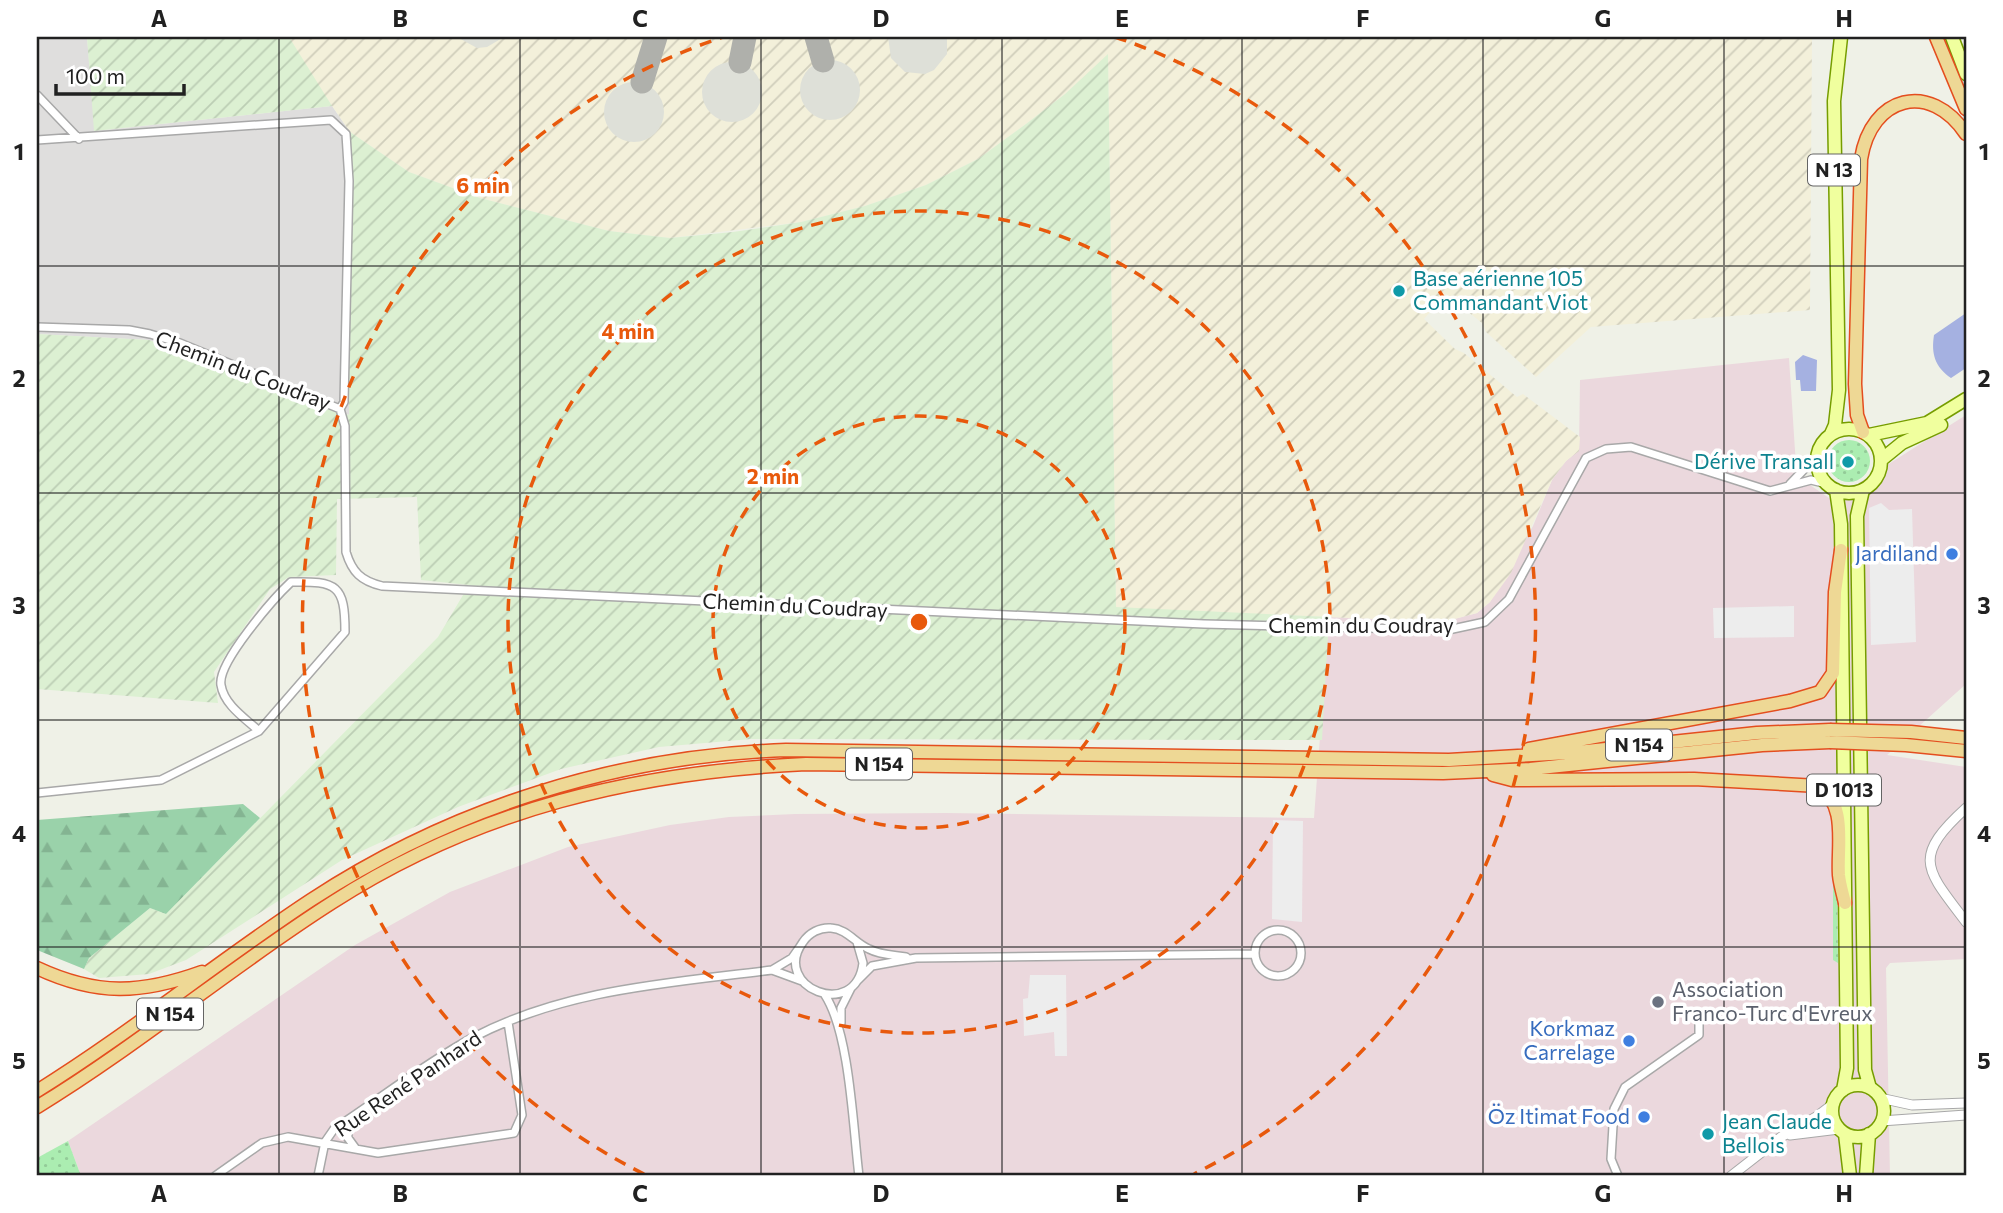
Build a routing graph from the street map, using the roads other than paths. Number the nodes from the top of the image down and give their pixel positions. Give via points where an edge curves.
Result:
1 (1841, 37) edge
2 (1937, 37) edge
3 (1952, 37) edge
4 (1966, 74) edge
5 (37, 95) edge
6 (1966, 109) edge
7 (1966, 134) edge
8 (79, 139) junction
9 (37, 140) edge
10 (37, 327) edge
11 (1966, 399) edge
12 (1966, 409) edge
13 (340, 410) junction
14 (1831, 434) junction
15 (1866, 434) junction
16 (1817, 456) junction
17 (1881, 460) junction
18 (1787, 487) junction
19 (1831, 487) junction
20 (1863, 490) junction
21 (1841, 550) junction
22 (260, 731) junction
23 (1830, 736) junction
24 (1966, 738) edge
25 (1966, 751) edge
26 (1449, 760) junction
27 (1484, 772) junction
28 (37, 793) edge
29 (1966, 808) edge
30 (1845, 903) junction
31 (1966, 922) edge
32 (857, 942) junction
33 (799, 948) junction
34 (1255, 954) junction
35 (916, 958) junction
36 (216, 967) junction
37 (37, 968) edge
38 (772, 970) junction
39 (803, 981) junction
40 (856, 982) junction
41 (825, 995) junction
42 (1699, 1018) dead end
43 (508, 1022) junction
44 (843, 1055) junction
45 (1870, 1088) junction
46 (1843, 1090) junction
47 (37, 1091) edge
48 (1880, 1098) junction
49 (1966, 1103) edge
50 (1833, 1104) junction
51 (39, 1107) edge
52 (1966, 1115) edge
53 (347, 1121) junction
54 (1881, 1121) junction
55 (1842, 1131) junction
56 (1869, 1134) junction
57 (1781, 1137) junction
58 (326, 1142) junction
59 (357, 1149) junction
60 (215, 1176) edge
61 (318, 1176) edge
62 (859, 1176) edge
63 (1618, 1176) edge
64 (1731, 1176) edge
65 (1850, 1176) edge
66 (1866, 1176) edge

1 - 14 main road, N 13 via 1833,101 1839,390
2 - 6 highway
3 - 4 main road
5 - 8 street
7 - 15 highway via 1945,110 1917,102 1887,110 1867,133 1860,168 1855,347 1856,404
8 - 9 street
8 - 13 street via 331,120 346,134 349,181 344,402
10 - 13 street, Chemin du Coudray via 149,334
11 - 15 main road via 1927,424
12 - 17 main road via 1902,443
13 - 18 street, Chemin du Coudray via 345,426 346,552 351,569 367,582 395,587 1203,624 1448,630 1485,622 1509,599 1586,458 1606,449 1631,447 1770,491
14 - 15 main road via 1846,429
14 - 16 main road
15 - 17 main road via 1880,451
16 - 18 street
16 - 19 main road via 1818,468
17 - 20 main road via 1875,479
18 - 19 street, Chemin du Coudray via 1811,480
19 - 20 main road via 1849,493
19 - 21 main road, D 1013 via 1840,507
20 - 45 main road, D 1013 via 1857,516 1865,1070
21 - 26 highway via 1833,673 1826,686 1813,695 1576,741
21 - 30 main road, D 1013
22 - 22 street via 227,700 220,683 227,664 291,582 328,583 338,588 345,600 345,632
22 - 28 street via 161,780
23 - 24 highway, N 154, bridge via 1911,732
23 - 25 highway, N 154, bridge
23 - 26 highway, N 154 via 1758,733
23 - 27 highway, N 154
26 - 36 highway, N 154 via 786,750 682,757 593,776 448,826 312,899
27 - 30 highway via 1512,780 1694,779 1818,786 1836,807 1839,880
27 - 51 highway, N 154 via 806,764 687,773 601,789 495,821 379,875 287,932
29 - 31 street via 1938,837 1930,862 1936,881
30 - 46 main road, D 1013 via 1847,1068
32 - 33 street via 845,931 824,928 813,932
32 - 35 street via 883,954
32 - 40 street via 863,962
33 - 38 street
33 - 39 street via 796,964
34 - 34 street via 1260,967 1277,976 1296,968 1301,954 1297,940 1278,930 1264,934
34 - 35 street
35 - 40 street via 872,966
36 - 37 highway via 167,985 125,991 71,982
36 - 47 highway, N 154
38 - 39 street, Rue René Panhard
38 - 43 street, Rue René Panhard via 612,991 552,1005
39 - 41 street
40 - 41 street via 837,994
40 - 44 street via 841,1008
41 - 44 street via 836,1017
42 - 63 street via 1699,1035 1625,1087 1615,1109 1611,1159
43 - 53 street, Rue René Panhard via 449,1052
43 - 59 street via 522,1115 514,1133 378,1153
44 - 62 street
45 - 46 main road via 1856,1085
45 - 48 main road
46 - 50 main road
48 - 49 street via 1912,1105
48 - 54 main road
50 - 55 main road via 1833,1117
50 - 57 street
52 - 54 street
53 - 58 street, Rue René Panhard via 334,1129
53 - 59 street via 348,1138
54 - 56 main road
55 - 56 main road via 1853,1136
55 - 57 street via 1808,1130
55 - 65 main road
56 - 66 main road
57 - 64 street
58 - 59 street
58 - 60 street via 288,1137 262,1143
58 - 61 street, Rue René Panhard

